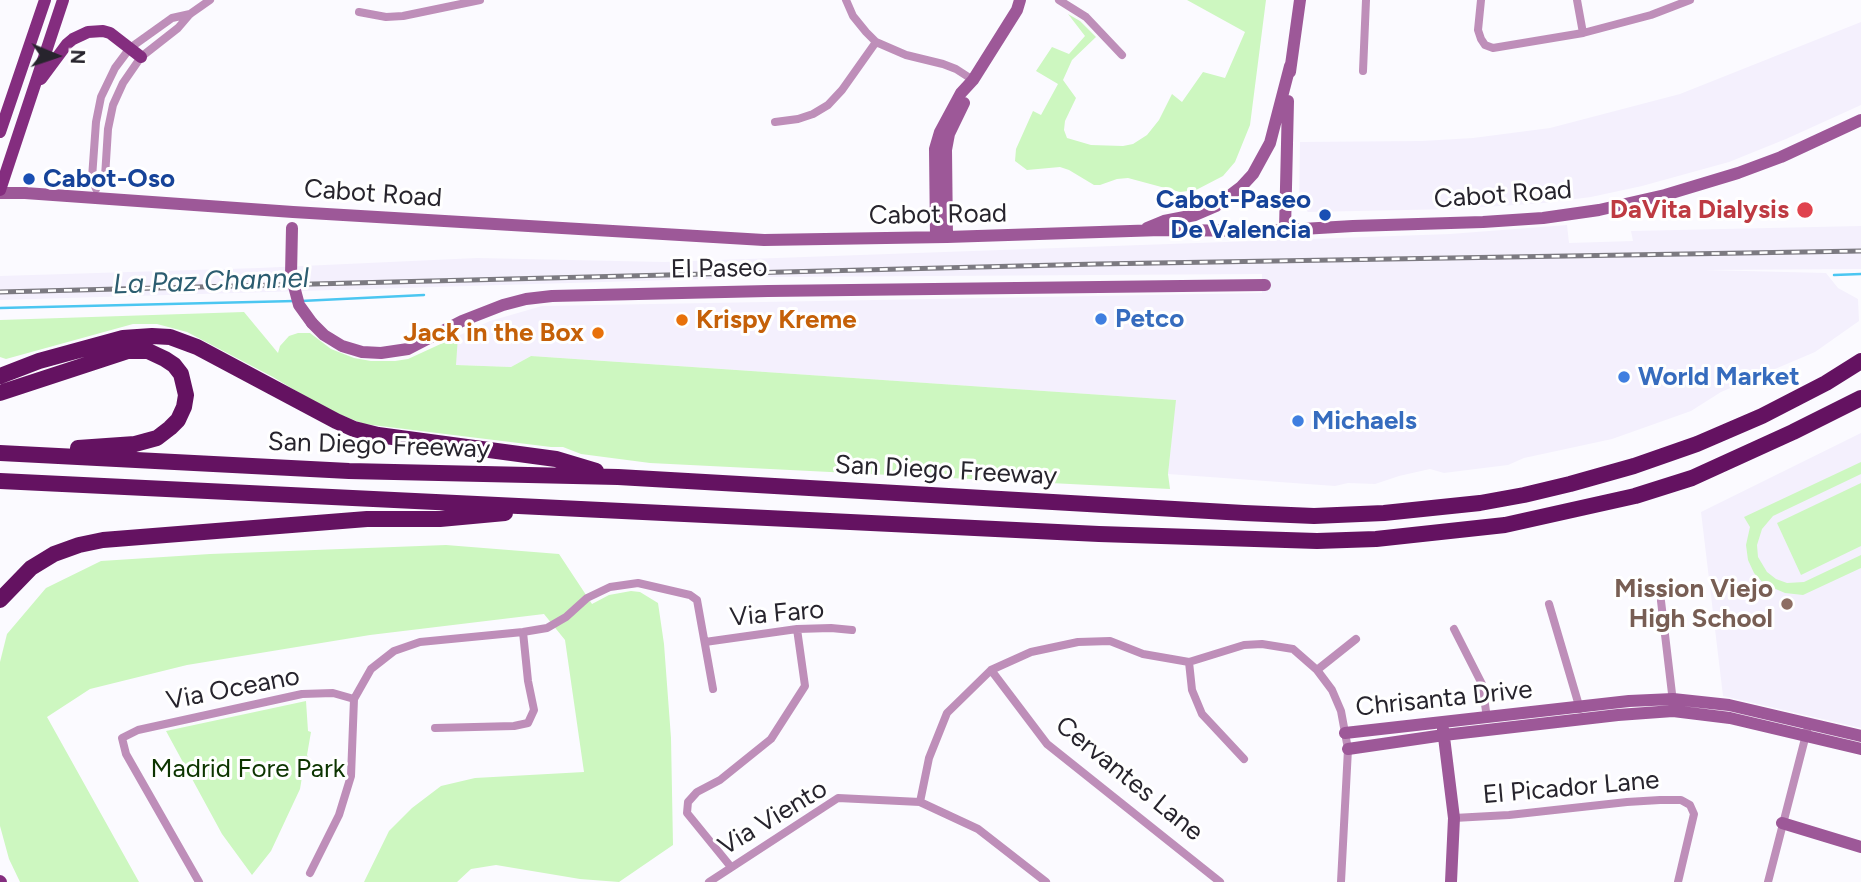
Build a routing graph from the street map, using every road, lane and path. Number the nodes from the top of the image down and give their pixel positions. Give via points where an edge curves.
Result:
1 (45, 0) edge
2 (64, 0) edge
3 (210, 0) edge
4 (480, 0) edge
5 (846, 0) edge
6 (1020, 0) edge
7 (1059, 0) edge
8 (1300, 0) edge
9 (1366, 0) edge
10 (1481, 0) edge
11 (1577, 0) edge
12 (1690, 0) edge
13 (359, 12) dead end
14 (190, 14) junction
15 (1583, 33) junction
16 (876, 42) junction
17 (130, 48) junction
18 (1122, 55) dead end
19 (141, 57) junction
20 (1290, 66) junction
21 (1363, 71) dead end
22 (973, 80) junction
23 (34, 88) junction
24 (1861, 120) edge
25 (775, 122) dead end
26 (0, 132) edge
27 (0, 191) edge
28 (95, 192) junction
29 (293, 212) junction
30 (1285, 230) junction
31 (1142, 231) junction
32 (941, 237) junction
33 (1265, 285) dead end
34 (1861, 361) edge
35 (3, 374) edge
36 (0, 393) edge
37 (1861, 398) edge
38 (5, 453) edge
39 (618, 477) junction
40 (0, 481) edge
41 (99, 486) junction
42 (0, 489) edge
43 (566, 508) junction
44 (0, 600) edge
45 (1661, 601) dead end
46 (1549, 604) dead end
47 (797, 629) junction
48 (1454, 629) dead end
49 (852, 630) dead end
50 (523, 632) junction
51 (1356, 639) dead end
52 (705, 642) junction
53 (1189, 662) junction
54 (991, 670) junction
55 (1317, 670) junction
56 (713, 689) dead end
57 (354, 699) junction
58 (1673, 705) junction
59 (1581, 713) junction
60 (1487, 718) junction
61 (435, 728) dead end
62 (1443, 729) junction
63 (1807, 729) junction
64 (1346, 733) junction
65 (1861, 736) edge
66 (1348, 749) junction
67 (1861, 749) edge
68 (1244, 759) dead end
69 (920, 802) junction
70 (1454, 818) junction
71 (1782, 823) junction
72 (1861, 847) edge
73 (731, 867) junction
74 (310, 873) dead end
75 (199, 882) edge
76 (709, 882) edge
77 (1046, 882) edge
78 (1220, 882) edge
79 (1341, 882) edge
80 (1451, 882) edge
81 (1678, 882) edge
82 (1768, 882) edge

1 - 26 main road
2 - 23 main road
3 - 14 street
4 - 13 street via 403,16
5 - 16 street via 853,16
6 - 22 street
7 - 18 street via 1086,17
8 - 20 street
9 - 21 street
10 - 15 street via 1478,30 1485,46 1500,48
11 - 15 street
12 - 15 street
14 - 17 street via 172,18
14 - 19 street
16 - 22 street via 956,69
16 - 25 street via 828,105 798,119
17 - 19 main road
17 - 23 main road via 103,31 80,35 67,44
17 - 28 street via 101,97 92,178
19 - 28 street via 113,105 105,177
20 - 30 street
20 - 31 street via 1270,143 1247,181 1216,206
22 - 32 street via 948,115 935,149
23 - 27 main road
24 - 30 street, Cabot Road via 1738,173 1634,203 1515,220
27 - 28 street, Cabot Road
28 - 29 street, Cabot Road
29 - 32 street, Cabot Road via 764,240
29 - 33 street, El Paseo, bridge via 290,275 299,305 335,342 362,352 399,352 492,309 552,296
30 - 31 street, Cabot Road
31 - 32 street, Cabot Road
34 - 39 highway, San Diego Freeway via 1762,416 1634,466 1524,495 1384,513 1244,513
35 - 39 highway via 123,338 170,337 354,429 555,459
36 - 38 highway via 128,351 148,351 174,365 186,395 177,420 157,438 135,444
37 - 43 highway, San Diego Freeway via 1692,478 1635,496 1504,525 1376,539 1085,534
38 - 39 highway, San Diego Freeway via 349,471
40 - 41 highway, San Diego Freeway
41 - 42 highway
41 - 43 highway, San Diego Freeway
43 - 44 highway via 103,540 54,554 31,568
45 - 58 street
46 - 59 street
47 - 49 street, Via Faro
47 - 52 street, Via Faro
47 - 73 street via 805,686 771,738 688,802 687,814
48 - 60 street via 1482,684
50 - 52 street via 547,628 610,587 638,583 690,594 697,600
50 - 57 street via 420,642 394,651 371,669
50 - 61 street via 534,710 528,723
51 - 55 street
52 - 56 street
53 - 54 street, Chrisanta Drive via 1143,654 1110,641 1078,642 1031,652
53 - 55 street, Chrisanta Drive via 1262,644 1293,649
53 - 68 street via 1192,690 1202,714
54 - 69 street, Chrisanta Drive via 947,713 929,758
54 - 78 street, Cervantes Lane via 1047,744
55 - 64 street, Chrisanta Drive via 1332,690
57 - 74 street via 351,776 339,815
57 - 75 street, Via Oceano via 333,693 302,694 138,730 122,738 125,754
58 - 59 street, Chrisanta Drive via 1629,701
58 - 63 street, Chrisanta Drive via 1729,705
59 - 60 street, Chrisanta Drive
59 - 62 street, Chrisanta Drive
60 - 62 street, Chrisanta Drive
62 - 64 street, Chrisanta Drive
62 - 66 street, Chrisanta Drive
62 - 70 street
63 - 65 street, Chrisanta Drive
63 - 67 street, Chrisanta Drive
63 - 71 street
64 - 66 street
66 - 79 street
69 - 73 street, Via Viento via 838,798
69 - 77 street, Via Viento via 978,829
70 - 80 street
70 - 81 street, El Picador Lane via 1681,800 1695,814
71 - 72 street
71 - 82 street
73 - 76 street, Via Viento

